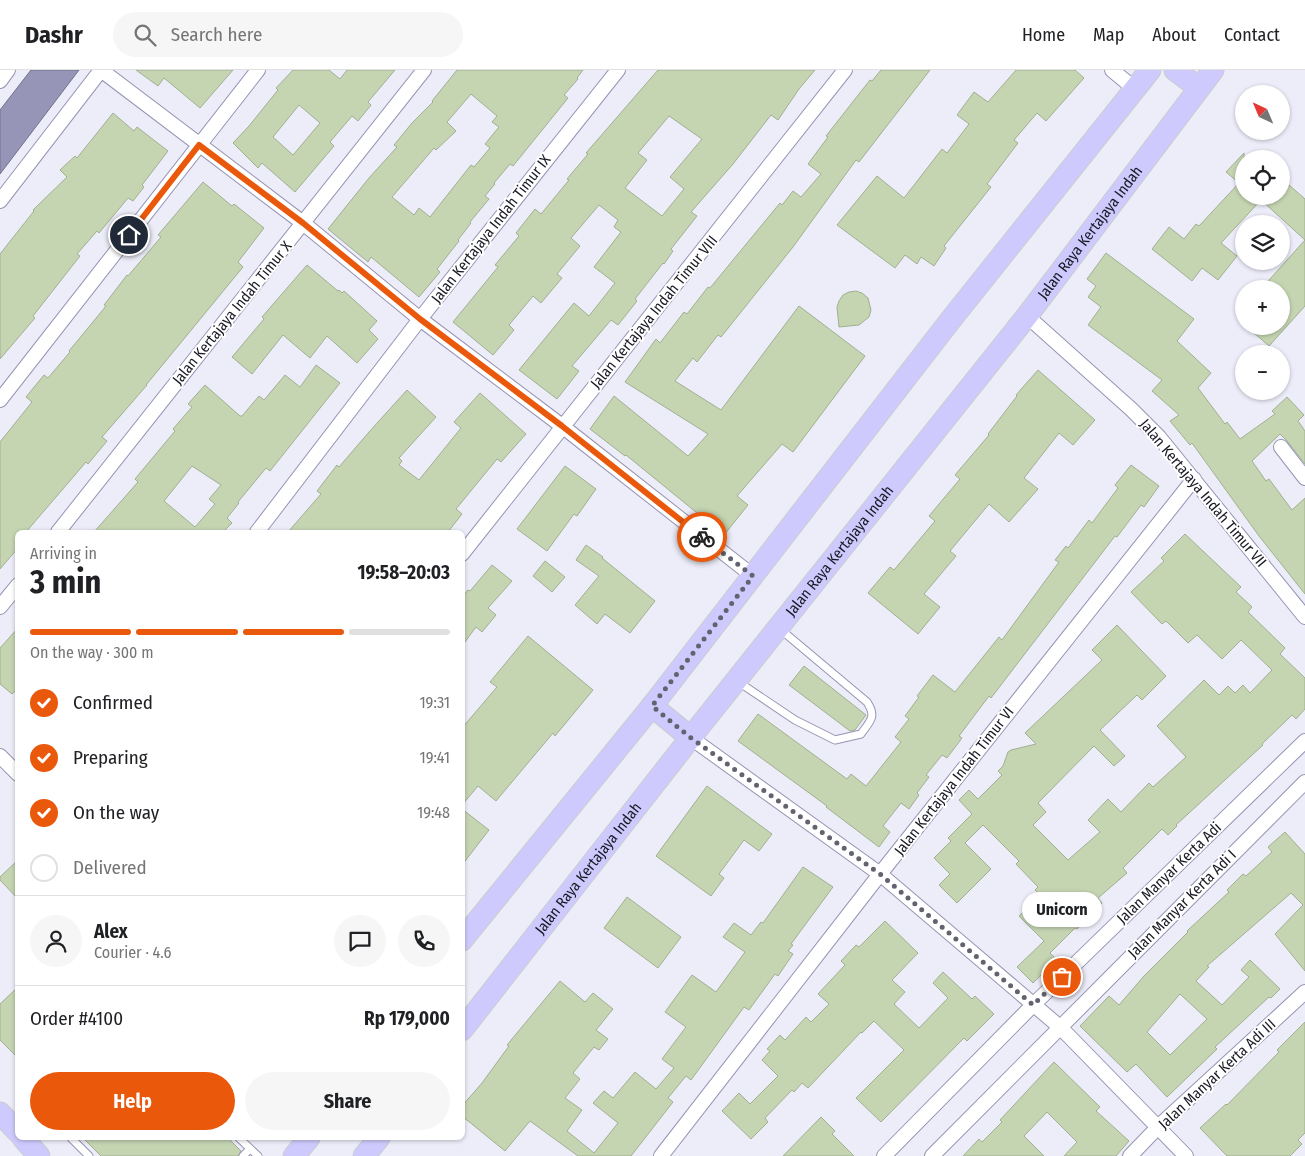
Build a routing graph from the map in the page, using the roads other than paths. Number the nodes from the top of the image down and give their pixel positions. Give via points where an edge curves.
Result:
1 (8, 70) edge
2 (101, 70) edge
3 (258, 70) edge
4 (424, 70) edge
5 (618, 70) edge
6 (845, 70) edge
7 (1112, 70) edge
8 (1150, 70) edge
9 (1175, 70) edge
10 (1213, 70) edge
11 (0, 81) edge
12 (1200, 88) junction
13 (1135, 89) junction
14 (199, 145) junction
15 (0, 201) edge
16 (303, 223) junction
17 (1027, 316) junction
18 (420, 319) junction
19 (0, 400) edge
20 (562, 426) junction
21 (1281, 447) dead end
22 (1305, 478) edge
23 (1194, 479) junction
24 (60, 530) edge
25 (259, 530) edge
26 (465, 550) edge
27 (753, 576) junction
28 (15, 589) edge
29 (0, 607) edge
30 (1305, 617) edge
31 (778, 628) junction
32 (737, 680) junction
33 (652, 706) junction
34 (691, 738) junction
35 (1305, 741) edge
36 (0, 756) edge
37 (15, 771) edge
38 (1305, 782) edge
39 (880, 874) junction
40 (465, 936) edge
41 (1305, 992) edge
42 (1036, 1008) junction
43 (1057, 1025) junction
44 (465, 1026) edge
45 (0, 1113) edge
46 (1158, 1127) junction
47 (15, 1128) edge
48 (26, 1140) edge
49 (73, 1140) edge
50 (241, 1140) edge
51 (307, 1140) edge
52 (250, 1149) junction
53 (39, 1156) edge
54 (89, 1156) edge
55 (243, 1156) edge
56 (258, 1156) edge
57 (294, 1156) edge
58 (660, 1156) edge
59 (884, 1156) edge
60 (932, 1156) edge
61 (1130, 1156) edge
62 (1186, 1156) edge

1 - 11 street
2 - 14 street
2 - 15 street
3 - 14 street
4 - 16 street, Jalan Kertajaya Indah Timur X
5 - 18 street, Jalan Kertajaya Indah Timur IX
6 - 20 street, Jalan Kertajaya Indah Timur VIII
7 - 13 street
8 - 13 main road
9 - 12 main road
10 - 12 main road, Jalan Raya Kertajaya Indah
12 - 17 main road, Jalan Raya Kertajaya Indah
13 - 27 main road
14 - 16 street
14 - 19 street
16 - 18 street
16 - 24 street, Jalan Kertajaya Indah Timur X
17 - 23 street, Jalan Kertajaya Indah Timur VII via 1160,437
17 - 31 main road, Jalan Raya Kertajaya Indah
18 - 20 street
18 - 25 street, Jalan Kertajaya Indah Timur IX
20 - 26 street, Jalan Kertajaya Indah Timur VIII
20 - 27 street
21 - 22 street
23 - 30 street, Jalan Kertajaya Indah Timur VII
23 - 39 street, Jalan Kertajaya Indah Timur VI
27 - 33 main road
28 - 29 street
31 - 32 main road, Jalan Raya Kertajaya Indah
31 - 32 lane via 867,702 872,710 872,719 861,734 835,740 794,720
32 - 34 main road, Jalan Raya Kertajaya Indah
33 - 34 main road
33 - 40 main road
34 - 39 street
34 - 44 main road, Jalan Raya Kertajaya Indah
35 - 42 street, Jalan Manyar Kerta Adi
36 - 37 street
38 - 43 street, Jalan Manyar Kerta Adi I
39 - 42 street
39 - 58 street, Jalan Kertajaya Indah Timur VI
41 - 46 street, Jalan Manyar Kerta Adi III
42 - 43 street
42 - 59 street, Jalan Manyar Kerta Adi
43 - 46 street
43 - 60 street
45 - 47 main road
46 - 61 street, Jalan Manyar Kerta Adi III
46 - 62 street
48 - 53 main road
49 - 54 lane
50 - 52 lane
51 - 57 main road
52 - 55 lane
52 - 56 lane

